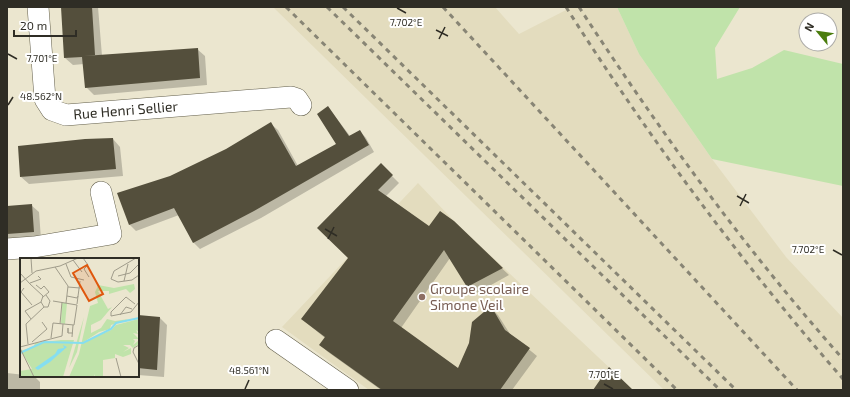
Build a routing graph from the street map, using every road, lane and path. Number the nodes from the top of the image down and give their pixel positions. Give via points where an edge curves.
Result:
1 (38, 7) edge
2 (300, 105) dead end
3 (101, 192) dead end
4 (7, 249) edge
5 (276, 340) dead end
6 (348, 390) edge

1 - 2 street, Rue Henri Sellier via 45,99 52,110 66,115 291,97 297,99
3 - 4 street via 111,234
5 - 6 street

